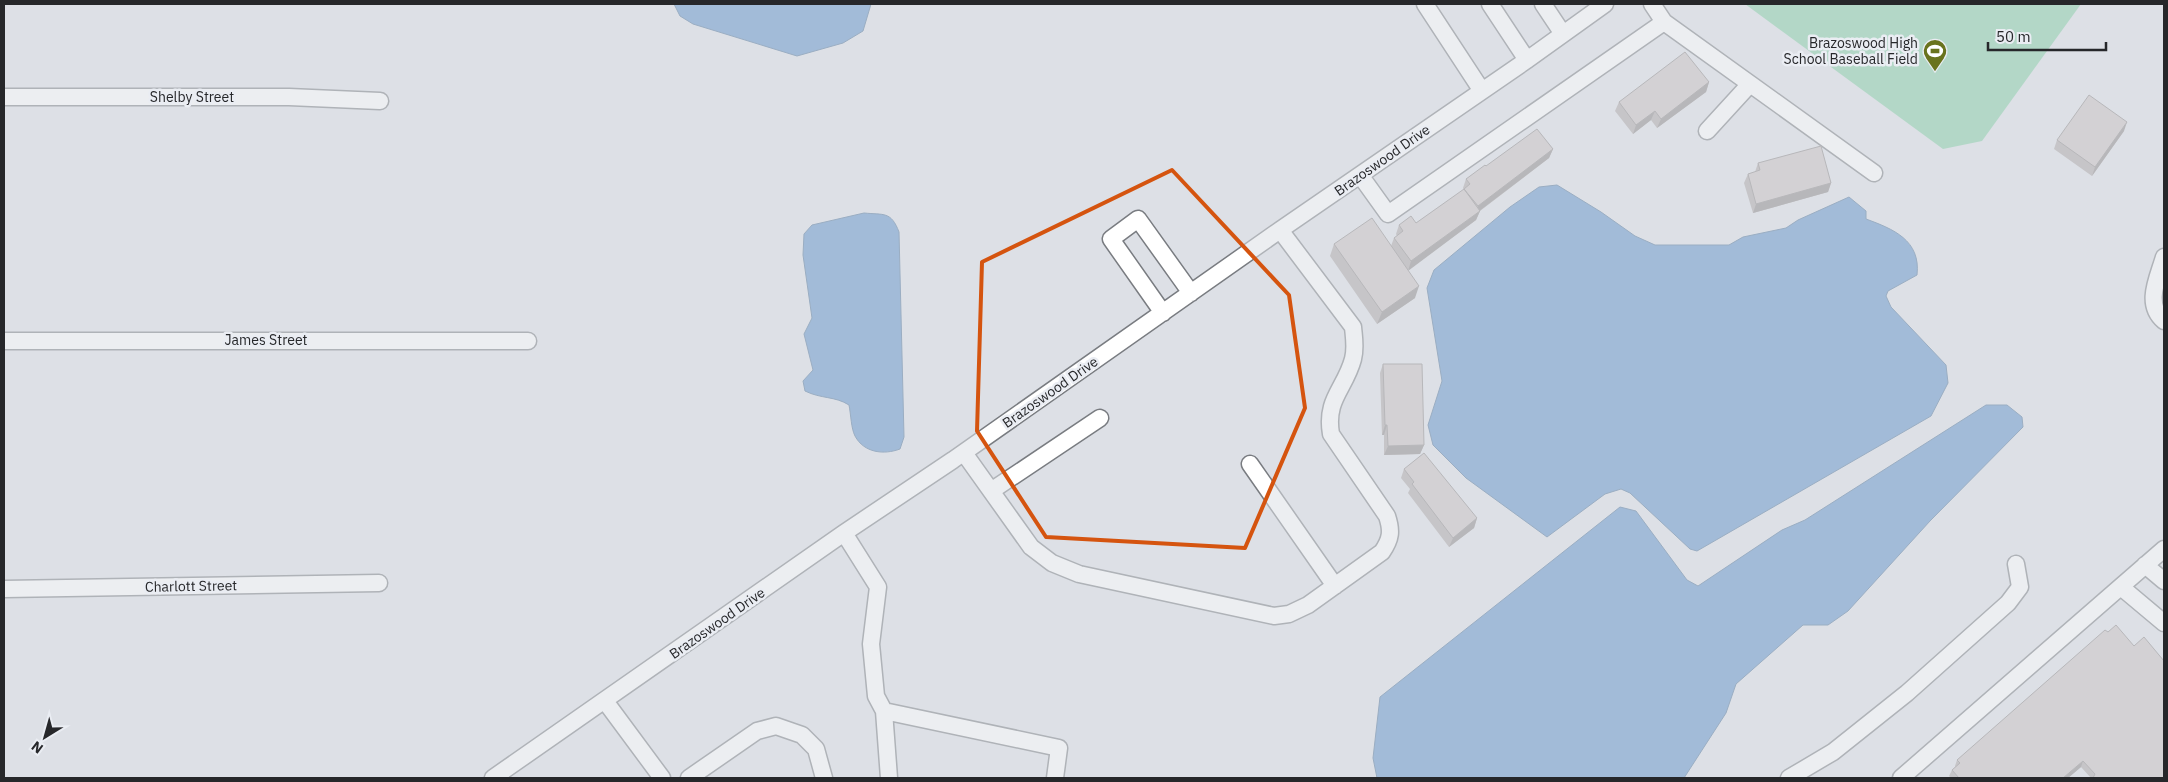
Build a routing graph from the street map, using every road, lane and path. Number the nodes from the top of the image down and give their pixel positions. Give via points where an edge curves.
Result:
1 (1425, 4) edge
2 (1490, 4) edge
3 (1542, 4) edge
4 (1605, 4) edge
5 (1652, 4) edge
6 (1664, 22) junction
7 (1563, 34) junction
8 (1527, 60) junction
9 (1750, 84) junction
10 (1482, 91) junction
11 (4, 97) edge
12 (380, 101) dead end
13 (1706, 131) dead end
14 (1874, 173) dead end
15 (1360, 175) junction
16 (1280, 230) junction
17 (2164, 257) edge
18 (1191, 293) junction
19 (1163, 312) junction
20 (2164, 320) edge
21 (528, 340) dead end
22 (4, 341) edge
23 (1100, 418) dead end
24 (964, 453) junction
25 (1250, 464) dead end
26 (991, 491) junction
27 (844, 533) junction
28 (2164, 549) edge
29 (2016, 564) dead end
30 (2145, 565) junction
31 (2164, 581) edge
32 (379, 583) dead end
33 (1335, 586) junction
34 (2121, 587) junction
35 (4, 589) edge
36 (2164, 623) edge
37 (605, 701) junction
38 (884, 711) junction
39 (493, 778) edge
40 (662, 778) edge
41 (689, 778) edge
42 (824, 778) edge
43 (889, 778) edge
44 (1055, 778) edge
45 (1789, 778) edge
46 (1901, 778) edge

1 - 10 street
2 - 8 street
3 - 7 street
4 - 7 street, Brazoswood Drive
5 - 6 street
6 - 9 street
6 - 15 street via 1388,214
7 - 8 street, Brazoswood Drive
8 - 10 street, Brazoswood Drive
9 - 13 street
9 - 14 street
10 - 15 street, Brazoswood Drive
11 - 12 street, Shelby Street via 289,97
15 - 16 street, Brazoswood Drive
16 - 18 street, Brazoswood Drive
16 - 33 street via 1352,327 1355,342 1353,359 1331,406 1331,434 1387,516 1392,529 1382,552
17 - 20 street via 2153,307
18 - 19 street, Brazoswood Drive
18 - 19 street via 1138,219 1111,239
19 - 24 street, Brazoswood Drive
21 - 22 street, James Street
23 - 26 street
24 - 26 street
24 - 27 street, Brazoswood Drive
25 - 33 street
26 - 33 street via 1031,547 1052,563 1079,574 1274,616 1289,614 1308,605
27 - 37 street, Brazoswood Drive
27 - 38 street via 878,587 871,644 876,696
28 - 30 street
29 - 45 street via 2020,587 2008,603 1907,693 1833,752
30 - 31 street
30 - 34 street
32 - 35 street, Charlott Street
34 - 36 street
34 - 46 street
37 - 39 street, Brazoswood Drive
37 - 40 street
38 - 43 street
38 - 44 street via 1059,748
41 - 42 street via 758,731 776,726 802,735 816,749

